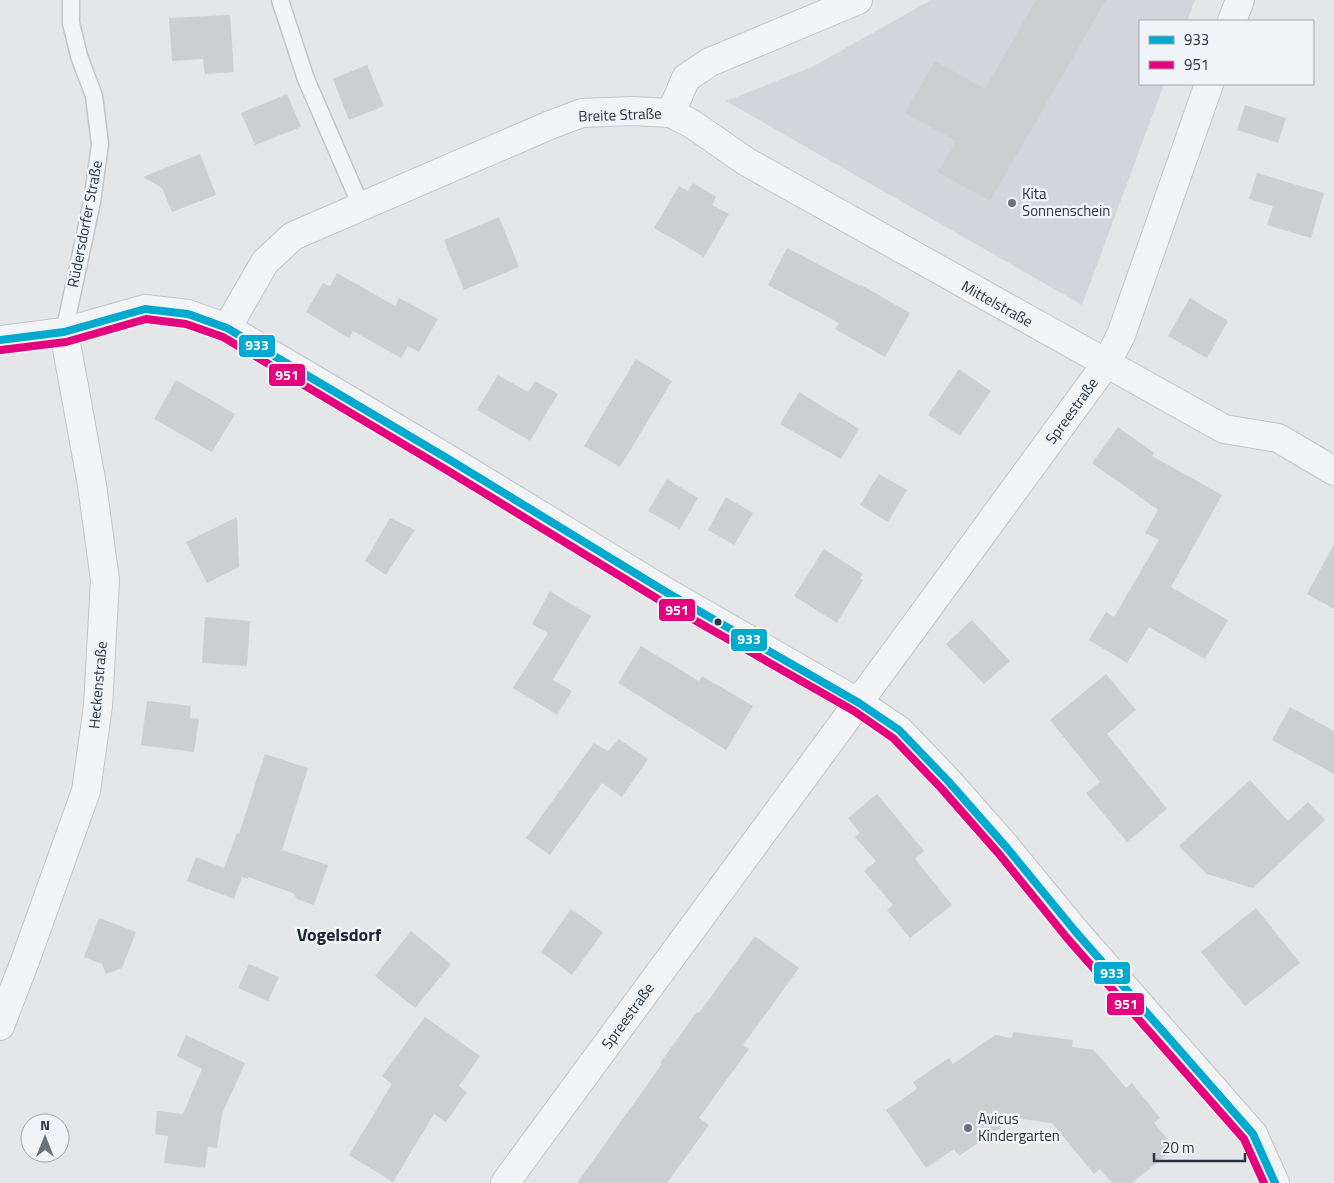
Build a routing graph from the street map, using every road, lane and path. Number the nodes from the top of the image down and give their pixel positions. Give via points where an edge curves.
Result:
1 (71, 0) edge
2 (280, 0) edge
3 (858, 0) edge
4 (1240, 0) edge
5 (1232, 20) edge
6 (1209, 85) edge
7 (671, 113) junction
8 (361, 206) junction
9 (227, 328) junction
10 (64, 332) junction
11 (0, 340) edge
12 (1106, 364) junction
13 (1334, 471) edge
14 (859, 703) junction
15 (0, 1026) edge
16 (505, 1183) edge
17 (1275, 1183) edge

1 - 10 lane, Rüdersdorfer Straße via 71,23 94,96 100,144 92,202
2 - 8 lane via 306,79
3 - 7 street, Breite Straße via 710,62 686,78
4 - 5 street
6 - 12 street, Spreestraße via 1121,335
7 - 8 street, Breite Straße via 582,113
7 - 12 street, Mittelstraße via 747,162
8 - 9 street, Breite Straße via 293,236 272,255
9 - 10 street via 188,314 145,309
9 - 14 street via 666,592
10 - 11 street
10 - 15 street, Heckenstraße via 92,485 105,580 98,706 86,791
12 - 13 street, Mittelstraße via 1224,429 1278,438
12 - 14 street, Spreestraße
14 - 16 street, Spreestraße
14 - 17 street via 899,730 1007,848 1075,931 1253,1134

